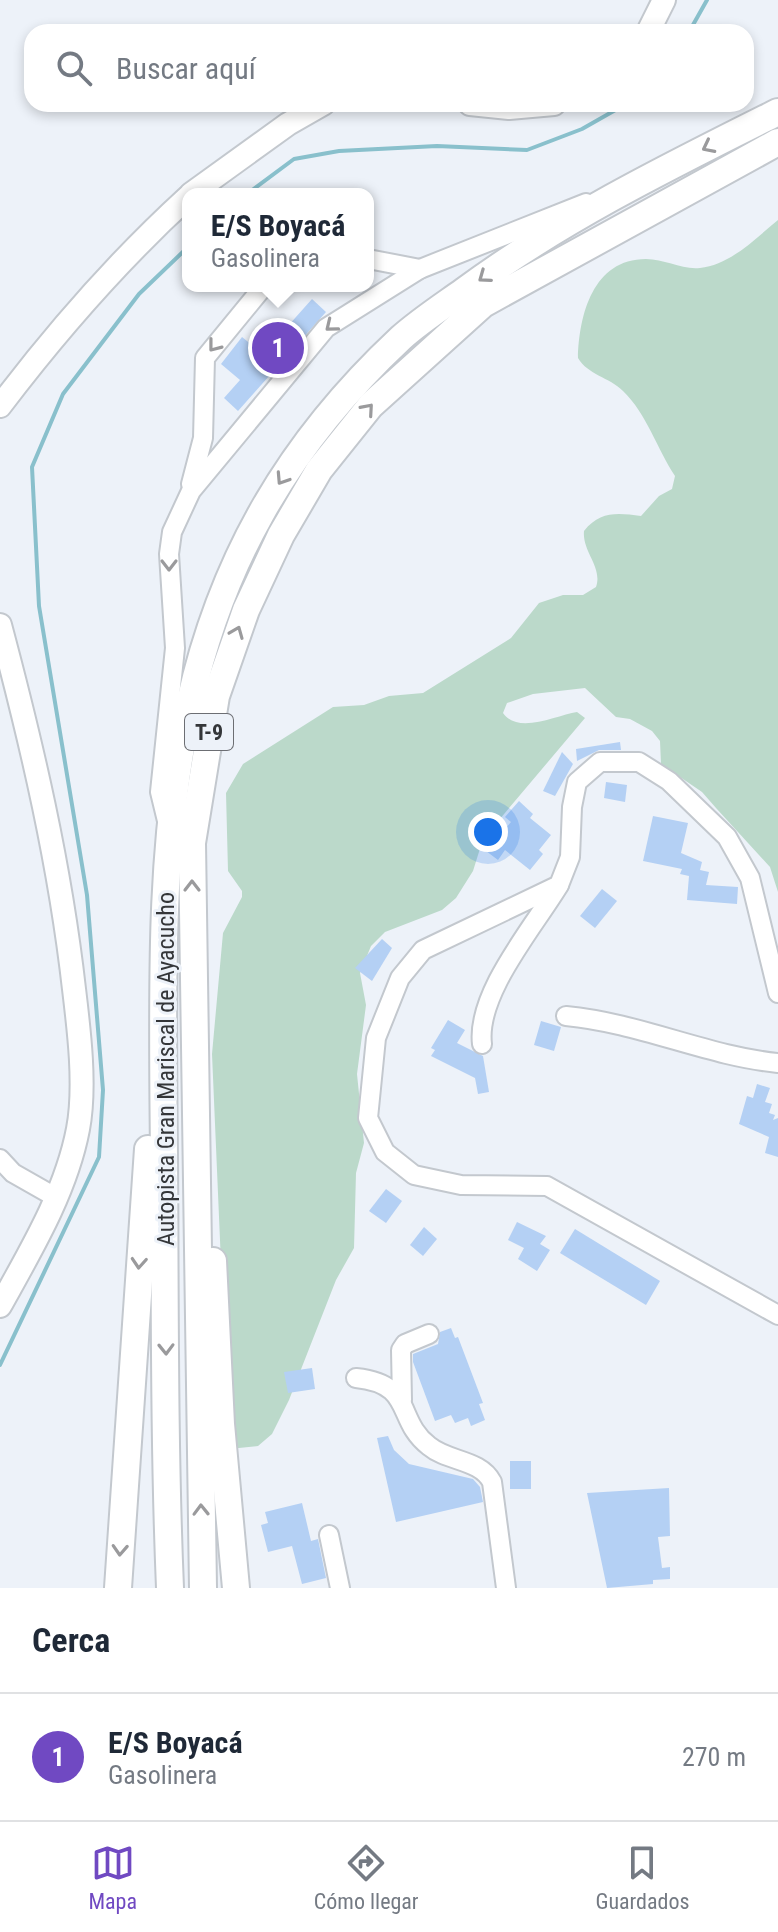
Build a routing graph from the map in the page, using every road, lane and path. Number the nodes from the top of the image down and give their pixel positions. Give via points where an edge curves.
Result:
1 (664, 0) edge
2 (652, 24) edge
3 (309, 112) edge
4 (778, 112) edge
5 (778, 142) edge
6 (201, 188) edge
7 (619, 192) junction
8 (182, 203) edge
9 (374, 260) edge
10 (420, 269) junction
11 (259, 292) edge
12 (0, 406) edge
13 (191, 491) junction
14 (0, 625) edge
15 (170, 830) junction
16 (559, 885) junction
17 (162, 935) junction
18 (191, 939) junction
19 (778, 993) edge
20 (566, 1016) dead end
21 (482, 1044) dead end
22 (778, 1063) edge
23 (4, 1168) edge
24 (57, 1198) junction
25 (0, 1306) edge
26 (778, 1315) edge
27 (429, 1334) dead end
28 (356, 1378) dead end
29 (402, 1400) junction
30 (329, 1535) dead end
31 (118, 1588) edge
32 (170, 1588) edge
33 (203, 1588) edge
34 (236, 1588) edge
35 (340, 1588) edge
36 (506, 1588) edge

1 - 2 main road
3 - 6 main road
4 -> 7 highway, Autopista Gran Mariscal de Ayacucho / T-9
18 -> 5 highway, Autopista Gran Mariscal de Ayacucho / T-9 via 192,843 216,696 246,610 319,470 371,405 483,304
7 - 10 street
7 -> 15 highway, Autopista Gran Mariscal de Ayacucho / T-9 via 525,246 402,336 306,441 244,543 216,607 188,700
8 - 12 main road via 138,243
9 - 10 street
10 -> 13 street via 326,328
11 -> 13 street via 205,358 203,438
13 -> 15 street via 172,532 169,554 175,639 160,792
14 - 24 main road via 38,771 66,920 80,1034 79,1127
15 - 17 highway, Autopista Gran Mariscal de Ayacucho / T-9
16 - 19 street via 570,857 577,782 600,762 639,762 669,781 727,837 750,878
16 - 21 street via 483,1010
16 - 26 street via 423,950 400,978 376,1038 368,1118 385,1152 414,1175 461,1185 547,1186
17 -> 31 highway via 153,960 151,1105
17 -> 32 highway, Autopista Gran Mariscal de Ayacucho / T-9
33 -> 18 highway, Autopista Gran Mariscal de Ayacucho / T-9
18 - 34 highway
20 - 22 street via 601,1019
23 - 24 street
24 - 25 main road
27 - 29 street via 401,1350
28 - 29 street via 384,1385
29 - 36 street via 413,1430 426,1444 452,1460 479,1467 490,1478
30 - 35 street

